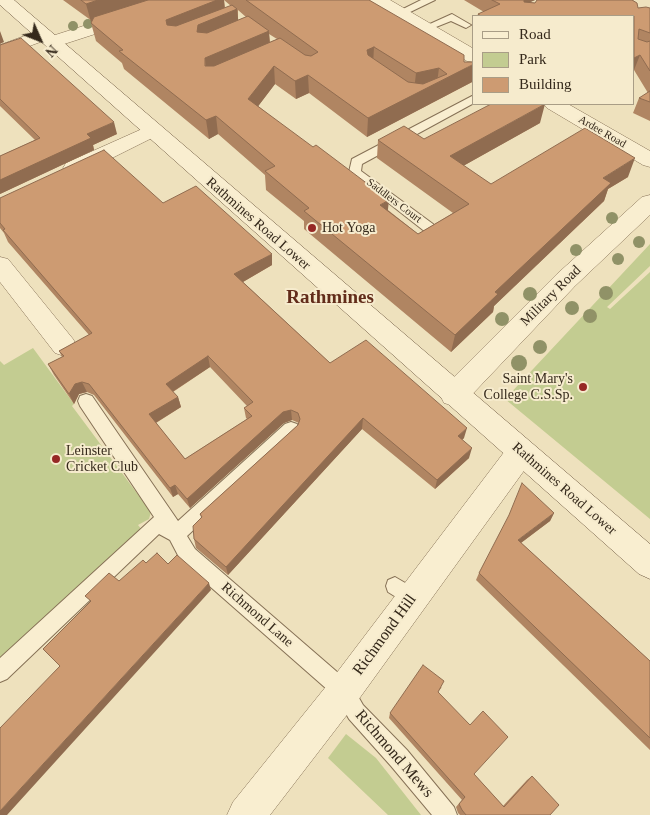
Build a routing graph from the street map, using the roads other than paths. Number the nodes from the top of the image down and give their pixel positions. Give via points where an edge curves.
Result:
1 (4, 0) edge
2 (182, 0) edge
3 (378, 0) edge
4 (430, 0) edge
5 (400, 13) junction
6 (466, 25) dead end
7 (426, 28) junction
8 (48, 39) junction
9 (0, 51) edge
10 (472, 56) edge
11 (472, 99) edge
12 (556, 105) edge
13 (151, 130) junction
14 (650, 160) edge
15 (59, 175) edge
16 (650, 202) edge
17 (428, 227) edge
18 (0, 265) edge
19 (64, 346) edge
20 (454, 394) junction
21 (86, 402) dead end
22 (291, 429) edge
23 (521, 452) junction
24 (176, 534) junction
25 (650, 564) edge
26 (0, 672) edge
27 (344, 691) junction
28 (246, 815) edge
29 (446, 815) edge

1 - 8 street, Rathmines Road Lower
2 - 8 street
3 - 5 street
4 - 5 lane
5 - 7 street
6 - 7 lane via 448,14
7 - 10 street
8 - 9 street
8 - 13 street, Rathmines Road Lower
11 - 17 lane, Saddlers Court via 356,162 355,172
12 - 14 street, Ardee Road
13 - 15 street
13 - 20 street, Rathmines Road Lower
16 - 20 street, Military Road via 566,280
18 - 19 street
20 - 23 street, Rathmines Road Lower
21 - 24 lane, Richmond Lane
22 - 24 lane
23 - 25 street, Rathmines Road Lower
23 - 27 street, Richmond Hill via 403,592
24 - 26 lane via 153,521
24 - 27 lane, Richmond Lane via 188,554
27 - 28 street, Richmond Hill
27 - 29 lane, Richmond Mews via 356,712 400,758

